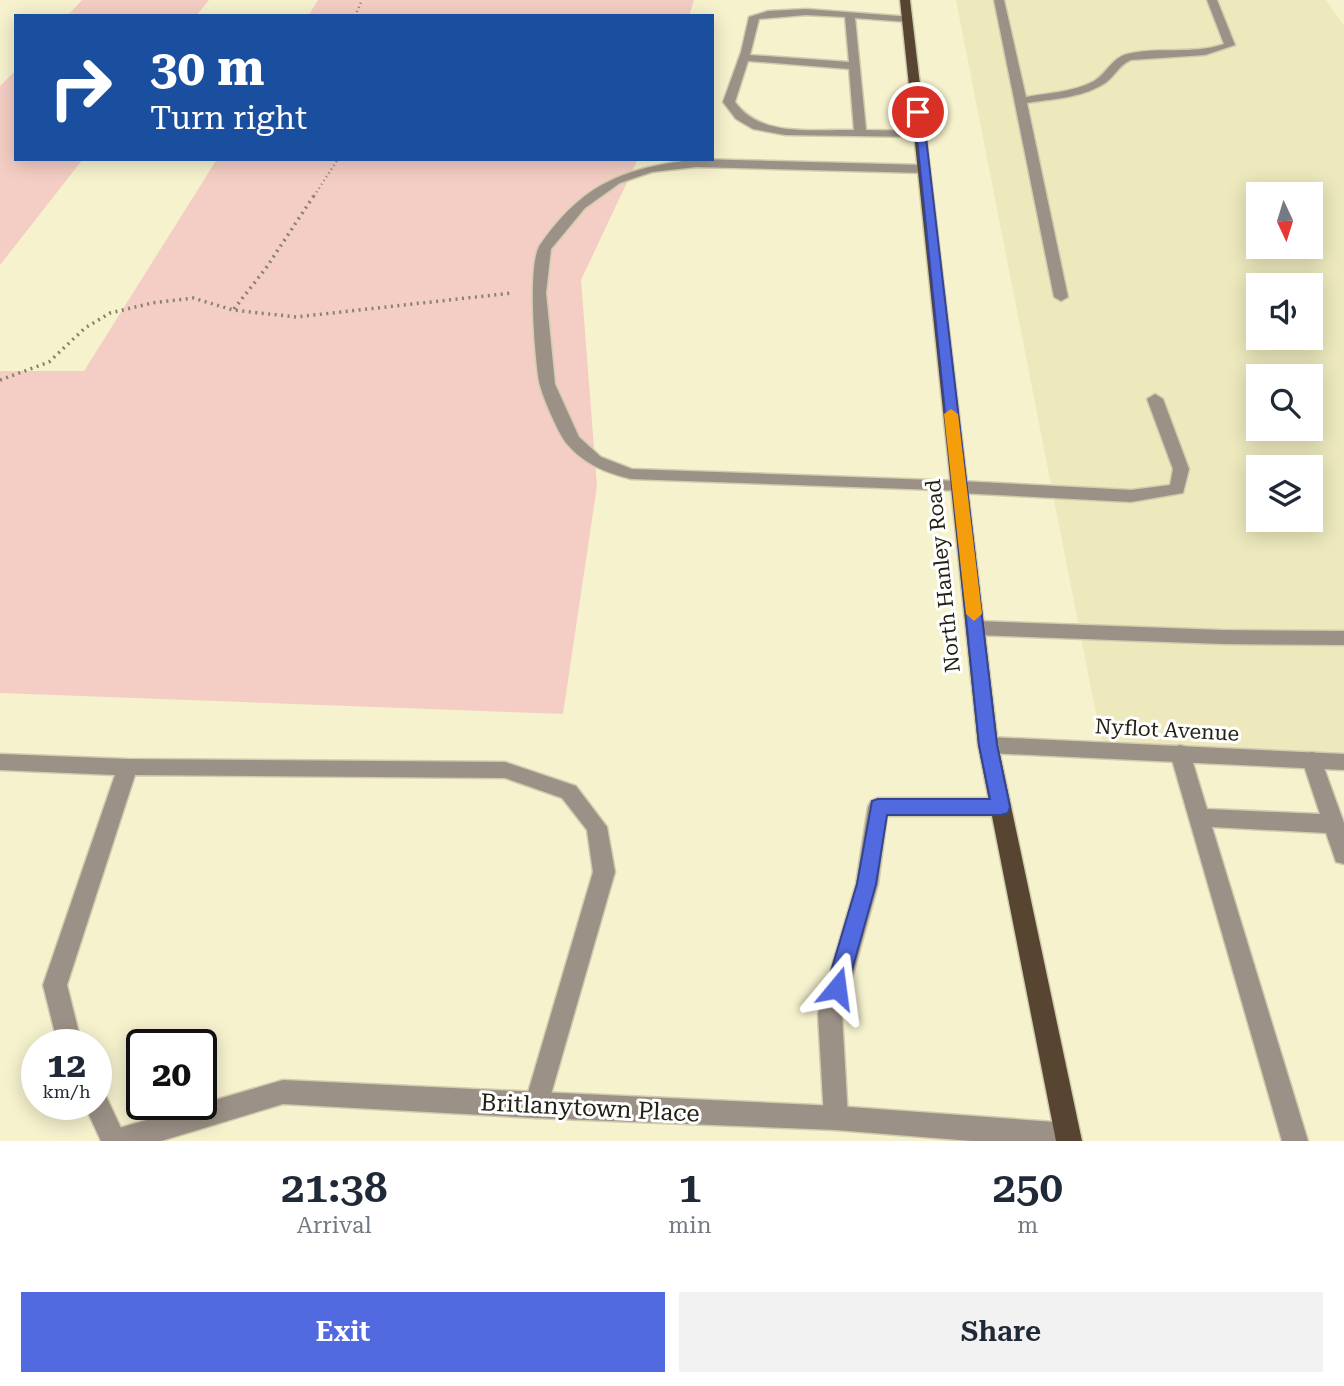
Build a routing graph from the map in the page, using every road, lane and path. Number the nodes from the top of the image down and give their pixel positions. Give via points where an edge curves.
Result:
1 (905, 0) edge
2 (999, 0) edge
3 (1212, 0) edge
4 (850, 16) junction
5 (908, 19) junction
6 (744, 58) junction
7 (856, 66) junction
8 (1021, 101) junction
9 (860, 133) junction
10 (920, 135) junction
11 (337, 161) edge
12 (924, 169) junction
13 (539, 293) junction
14 (1061, 297) dead end
15 (233, 310) junction
16 (0, 380) edge
17 (1155, 399) dead end
18 (959, 487) junction
19 (975, 628) junction
20 (1344, 638) edge
21 (988, 745) junction
22 (1180, 753) junction
23 (1312, 760) junction
24 (0, 762) edge
25 (1344, 762) edge
26 (128, 767) junction
27 (1001, 807) junction
28 (1199, 817) junction
29 (1334, 824) junction
30 (1344, 855) edge
31 (66, 1029) edge
32 (536, 1107) junction
33 (836, 1118) junction
34 (105, 1120) edge
35 (1069, 1139) edge
36 (117, 1141) edge
37 (1295, 1141) edge

1 - 5 main road, North Hanley Road
2 - 8 street
3 - 8 street via 1230,45 1204,53 1125,57 1105,79 1084,91
4 - 5 street
4 - 6 street via 764,13 754,17
4 - 7 street
5 - 10 main road, North Hanley Road
6 - 7 street
6 - 9 street via 729,102 740,117 757,127 785,132
7 - 9 street
8 - 14 street
9 - 10 street
10 - 12 main road, North Hanley Road
11 - 15 path
12 - 13 street via 696,163 650,169 617,180 581,205 544,248
12 - 18 main road, North Hanley Road
13 - 15 path via 489,294 296,317
13 - 18 street via 547,384 572,440 595,461 631,474
15 - 16 path via 193,298 110,313 85,328 49,362
17 - 18 street via 1181,469 1177,489 1131,496
18 - 19 main road, North Hanley Road
19 - 20 street
19 - 21 main road, North Hanley Road
21 - 22 street, Nyflot Avenue
21 - 27 main road, North Hanley Road
22 - 23 street, Nyflot Avenue
22 - 28 street
23 - 25 street, Nyflot Avenue
23 - 29 street
24 - 26 street
26 - 31 street via 55,985
26 - 32 street via 505,770 569,792 597,827 604,872
27 - 33 street via 878,807 866,884 830,1014
27 - 35 main road, North Hanley Road
28 - 29 street
28 - 37 street
29 - 30 street
32 - 33 street, Britlanytown Place
32 - 36 street, Britlanytown Place via 283,1092
33 - 35 street, Britlanytown Place
34 - 36 street

